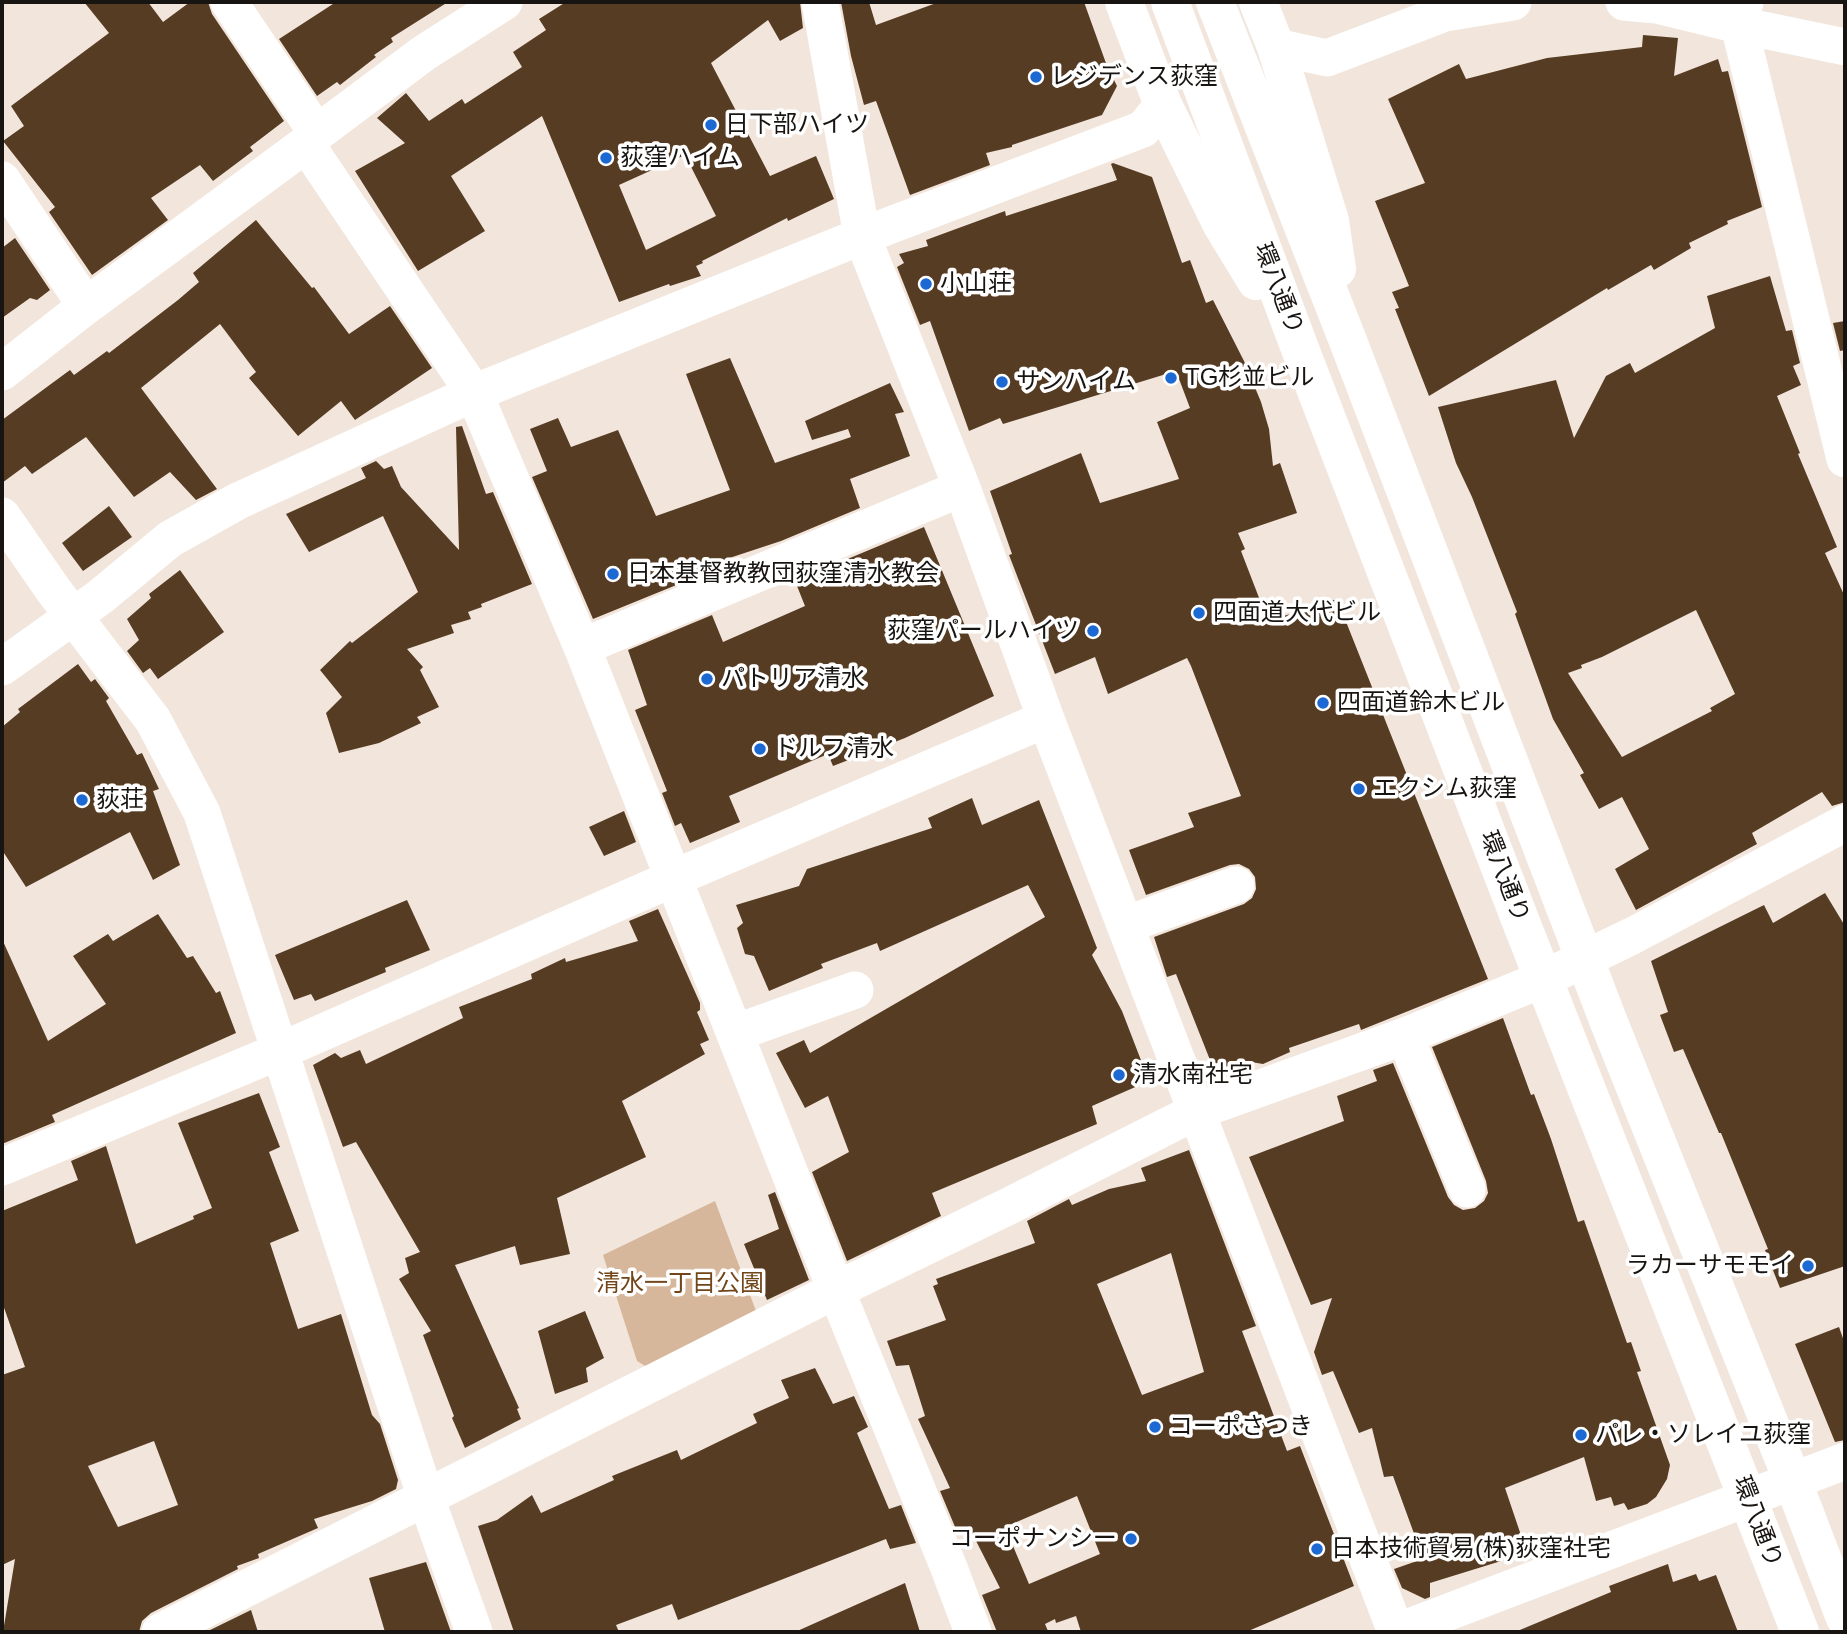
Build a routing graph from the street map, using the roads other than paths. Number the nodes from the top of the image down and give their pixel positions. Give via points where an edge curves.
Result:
1 (229, 2) edge
2 (504, 2) edge
3 (820, 2) edge
4 (1124, 2) edge
5 (1170, 2) edge
6 (1214, 2) edge
7 (1258, 2) edge
8 (1513, 2) edge
9 (1625, 2) edge
10 (1742, 14) edge
11 (1276, 47) junction
12 (1845, 47) edge
13 (1163, 104) junction
14 (312, 139) junction
15 (2, 180) edge
16 (862, 236) junction
17 (86, 306) junction
18 (1348, 341) junction
19 (1302, 354) junction
20 (2, 372) edge
21 (474, 393) junction
22 (1845, 459) edge
23 (962, 488) junction
24 (2, 516) edge
25 (74, 615) junction
26 (582, 647) junction
27 (2, 667) edge
28 (1046, 719) junction
29 (1845, 823) edge
30 (674, 878) junction
31 (1236, 885) dead end
32 (1125, 925) junction
33 (1585, 960) junction
34 (1544, 979) junction
35 (855, 990) dead end
36 (736, 1033) junction
37 (1405, 1036) junction
38 (281, 1051) junction
39 (1197, 1111) junction
40 (2, 1167) edge
41 (1467, 1189) dead end
42 (836, 1290) junction
43 (1845, 1461) edge
44 (1793, 1482) junction
45 (426, 1497) junction
46 (1749, 1499) junction
47 (1845, 1618) edge
48 (160, 1632) edge
49 (474, 1632) edge
50 (973, 1632) edge
51 (1396, 1632) edge
52 (1800, 1632) edge

1 - 14 street
2 - 14 street via 424,53
3 - 16 street
4 - 13 main road
5 - 19 main road, 環八通り
6 - 18 main road, 環八通り
7 - 11 main road
8 - 11 street via 1444,13 1327,58
9 - 10 street
10 - 12 street
10 - 22 street
11 - 18 main road via 1329,221
13 - 16 street via 1143,129
13 - 19 main road via 1222,225
14 - 17 street
14 - 21 street
15 - 17 street
16 - 21 street
16 - 23 street
17 - 20 street
18 - 33 main road, 環八通り
19 - 34 main road, 環八通り
21 - 25 street via 238,501 170,539
21 - 26 street
23 - 26 street
23 - 28 street
24 - 25 street
25 - 27 street
25 - 38 street via 153,720 202,813
26 - 30 street
28 - 30 street
28 - 32 street
29 - 33 street
30 - 36 street
30 - 38 street
31 - 32 street
32 - 39 street
33 - 34 street
33 - 44 main road, 環八通り
34 - 37 street
34 - 46 main road, 環八通り
35 - 36 street
36 - 42 street
37 - 39 street
37 - 41 street
38 - 40 street
38 - 45 street
39 - 42 street
39 - 51 street
42 - 45 street
42 - 50 street
43 - 44 street
44 - 46 street
44 - 47 main road, 環八通り
45 - 48 street
45 - 49 street
46 - 51 street
46 - 52 main road, 環八通り

